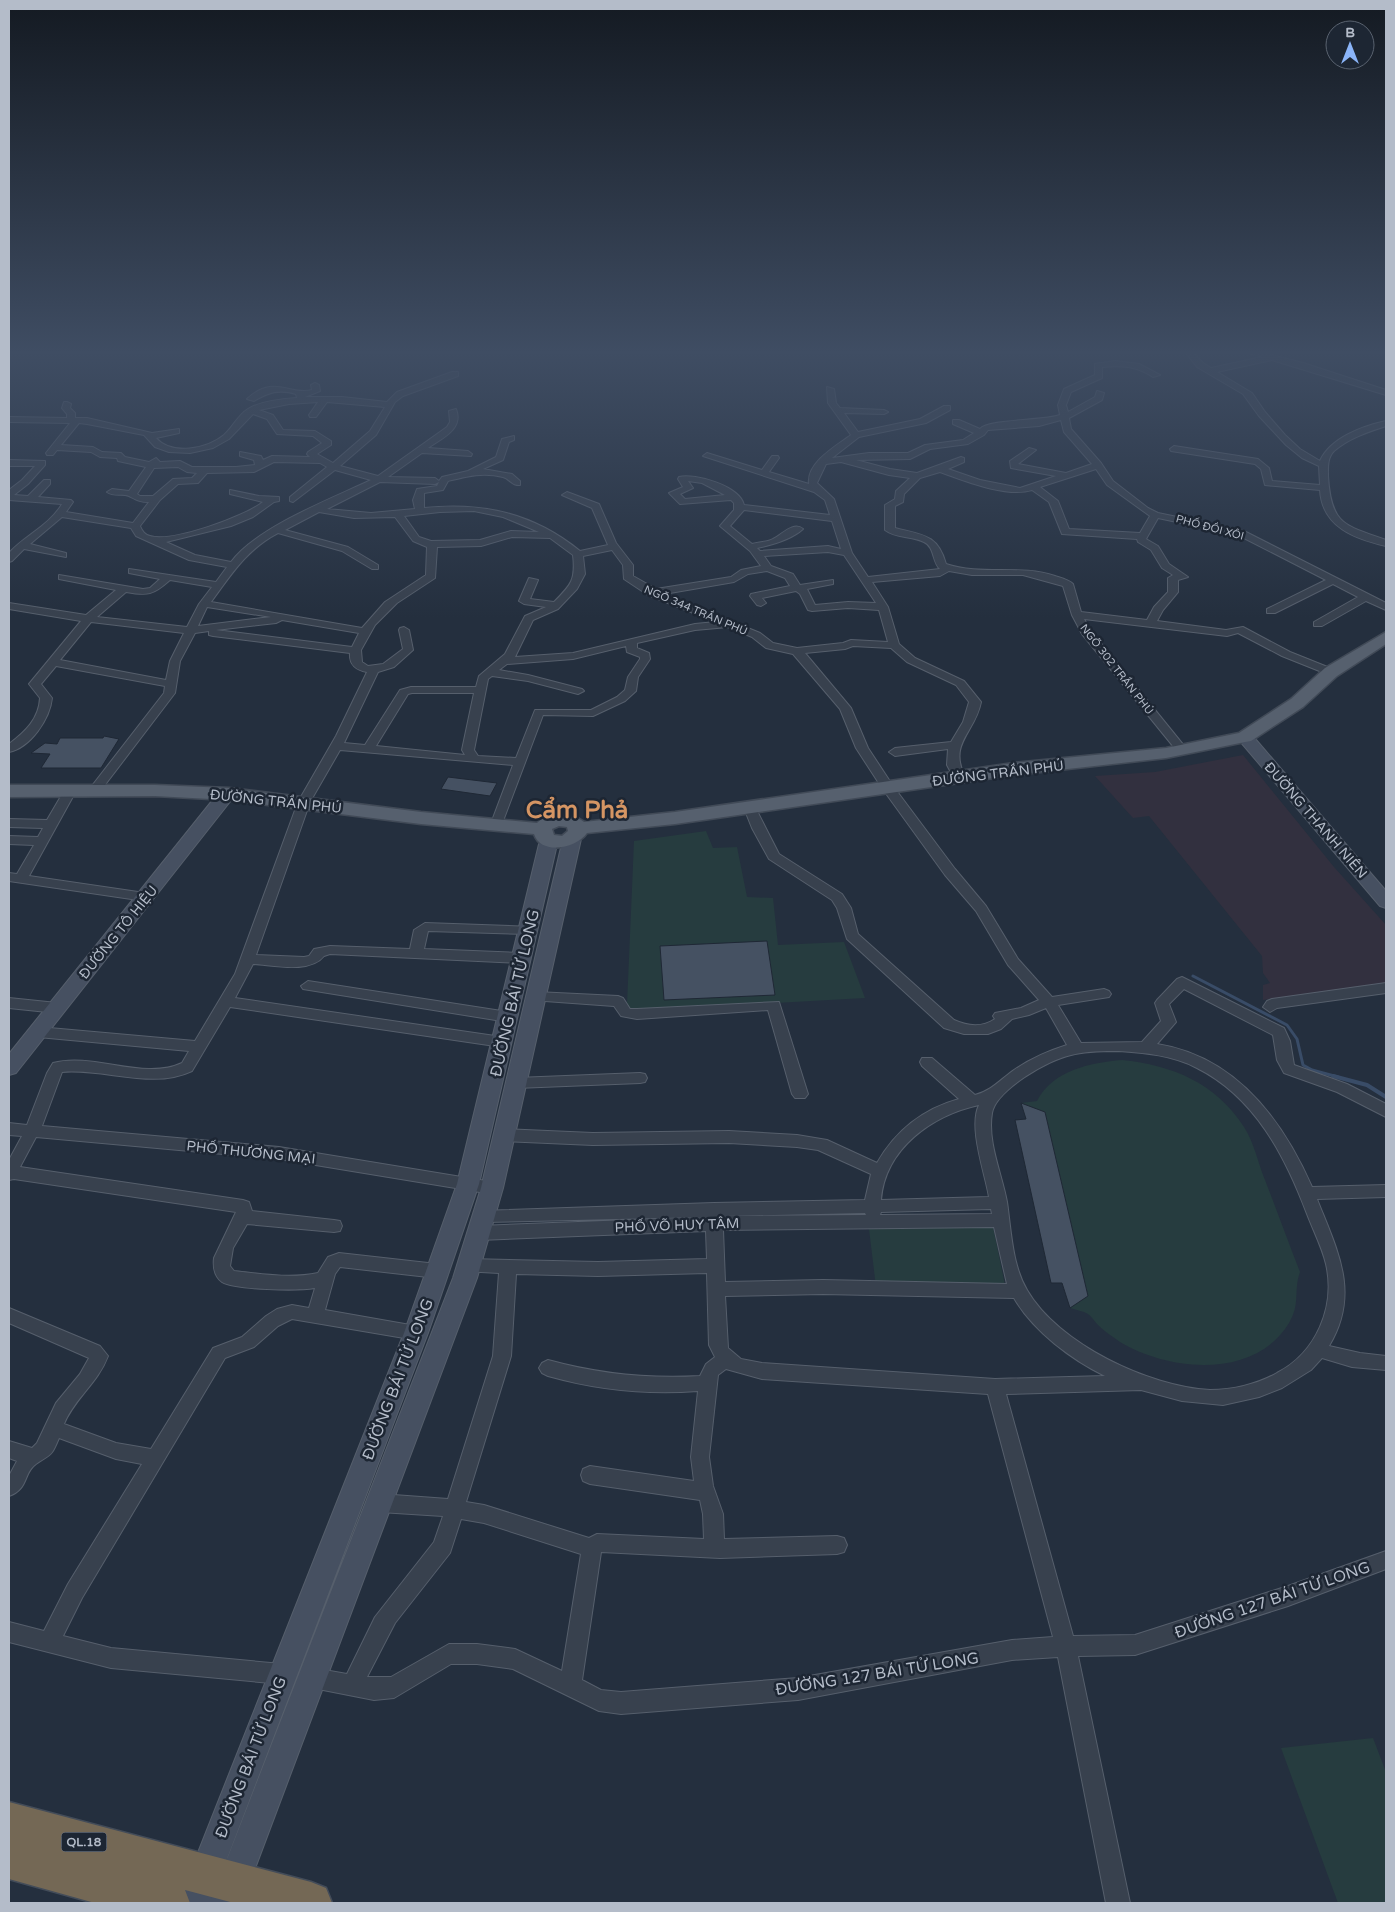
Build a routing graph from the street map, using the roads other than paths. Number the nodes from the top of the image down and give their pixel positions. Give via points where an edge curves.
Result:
1 (60, 439) edge
2 (154, 439) edge
3 (224, 439) edge
4 (321, 439) edge
5 (366, 439) edge
6 (435, 439) edge
7 (509, 439) edge
8 (850, 439) edge
9 (970, 439) edge
10 (1075, 439) edge
11 (1286, 439) edge
12 (1346, 439) edge
13 (54, 447) junction
14 (1174, 449) dead end
15 (169, 450) junction
16 (420, 450) junction
17 (1032, 450) dead end
18 (243, 454) dead end
19 (468, 454) dead end
20 (707, 456) dead end
21 (775, 458) dead end
22 (841, 459) junction
23 (321, 460) junction
24 (826, 460) junction
25 (961, 460) dead end
26 (9, 463) edge
27 (42, 463) junction
28 (151, 465) junction
29 (1098, 465) junction
30 (1323, 465) junction
31 (260, 466) junction
32 (940, 469) junction
33 (204, 470) junction
34 (331, 470) junction
35 (477, 470) junction
36 (764, 473) junction
37 (1064, 475) junction
38 (917, 476) junction
39 (379, 479) junction
40 (443, 481) junction
41 (47, 482) dead end
42 (517, 482) dead end
43 (814, 486) junction
44 (1035, 488) junction
45 (1324, 488) junction
46 (112, 492) dead end
47 (233, 492) dead end
48 (132, 494) junction
49 (9, 495) edge
50 (567, 495) dead end
51 (32, 497) junction
52 (733, 497) junction
53 (272, 499) junction
54 (293, 499) junction
55 (156, 500) junction
56 (740, 507) junction
57 (313, 511) junction
58 (420, 511) junction
59 (59, 514) junction
60 (398, 514) junction
61 (1155, 515) junction
62 (836, 519) junction
63 (135, 526) junction
64 (798, 529) dead end
65 (276, 530) junction
66 (555, 535) junction
67 (1143, 536) junction
68 (150, 539) junction
69 (1386, 543) edge
70 (21, 545) junction
71 (431, 545) junction
72 (613, 547) junction
73 (753, 550) junction
74 (847, 553) junction
75 (578, 554) junction
76 (63, 555) dead end
77 (9, 559) edge
78 (234, 564) junction
79 (375, 567) dead end
80 (768, 568) junction
81 (948, 568) junction
82 (132, 570) dead end
83 (63, 577) dead end
84 (168, 577) junction
85 (533, 580) dead end
86 (864, 580) junction
87 (1332, 581) junction
88 (829, 582) dead end
89 (218, 585) junction
90 (124, 588) junction
91 (798, 588) junction
92 (652, 593) junction
93 (1364, 598) junction
94 (204, 604) junction
95 (762, 604) dead end
96 (556, 605) junction
97 (9, 606) edge
98 (883, 607) junction
99 (1386, 607) edge
100 (1271, 611) dead end
101 (1077, 614) junction
102 (280, 616) junction
103 (88, 619) junction
104 (1151, 623) junction
105 (1318, 624) dead end
106 (730, 625) junction
107 (190, 630) junction
108 (404, 630) dead end
109 (364, 631) junction
110 (1386, 637) edge
111 (631, 642) junction
112 (894, 645) junction
113 (354, 650) junction
114 (797, 650) junction
115 (506, 660) junction
116 (53, 662) junction
117 (374, 669) junction
118 (489, 672) junction
119 (1331, 672) junction
120 (171, 684) junction
121 (480, 690) junction
122 (578, 691) dead end
123 (1245, 738) junction
124 (955, 745) junction
125 (336, 746) junction
126 (9, 749) edge
127 (368, 749) junction
128 (1181, 749) junction
129 (895, 752) dead end
130 (474, 759) junction
131 (521, 762) junction
132 (959, 777) junction
133 (888, 788) junction
134 (9, 791) edge
135 (70, 791) junction
136 (94, 791) junction
137 (226, 796) junction
138 (304, 802) junction
139 (750, 808) junction
140 (9, 823) edge
141 (51, 824) junction
142 (496, 826) junction
143 (560, 834) junction
144 (9, 840) edge
145 (42, 841) junction
146 (15, 878) edge
147 (145, 897) junction
148 (1386, 902) edge
149 (541, 930) junction
150 (416, 954) junction
151 (522, 958) junction
152 (248, 959) junction
153 (308, 986) dead end
154 (1386, 988) edge
155 (1104, 994) dead end
156 (536, 998) junction
157 (227, 1002) junction
158 (1048, 1002) junction
159 (9, 1003) edge
160 (1270, 1007) dead end
161 (57, 1008) junction
162 (508, 1017) junction
163 (38, 1032) junction
164 (200, 1047) junction
165 (1146, 1047) junction
166 (501, 1049) junction
167 (1077, 1049) junction
168 (523, 1055) junction
169 (927, 1062) dead end
170 (9, 1068) edge
171 (640, 1078) dead end
172 (516, 1083) junction
173 (800, 1094) dead end
174 (995, 1096) junction
175 (972, 1101) junction
176 (1386, 1111) edge
177 (9, 1129) edge
178 (32, 1131) junction
179 (504, 1135) junction
180 (879, 1171) junction
181 (9, 1173) edge
182 (468, 1184) junction
183 (492, 1188) junction
184 (1386, 1191) edge
185 (1307, 1193) junction
186 (999, 1203) junction
187 (873, 1214) junction
188 (243, 1216) junction
189 (715, 1216) junction
190 (1002, 1220) junction
191 (454, 1224) junction
192 (481, 1225) junction
193 (334, 1226) dead end
194 (469, 1266) junction
195 (716, 1266) junction
196 (508, 1267) junction
197 (437, 1271) junction
198 (326, 1275) junction
199 (716, 1289) junction
200 (1019, 1291) junction
201 (9, 1315) edge
202 (315, 1316) junction
203 (416, 1333) junction
204 (1318, 1349) junction
205 (726, 1360) junction
206 (1386, 1363) edge
207 (548, 1368) dead end
208 (707, 1383) junction
209 (1148, 1383) junction
210 (995, 1387) junction
211 (54, 1428) junction
212 (9, 1449) edge
213 (30, 1456) junction
214 (156, 1458) junction
215 (590, 1475) dead end
216 (9, 1487) edge
217 (707, 1492) junction
218 (380, 1503) junction
219 (455, 1509) junction
220 (837, 1545) dead end
221 (592, 1548) junction
222 (720, 1549) junction
223 (1386, 1560) edge
224 (9, 1632) edge
225 (49, 1642) junction
226 (1066, 1646) junction
227 (282, 1674) junction
228 (314, 1678) junction
229 (353, 1685) junction
230 (570, 1687) junction
231 (9, 1822) edge
232 (9, 1858) edge
233 (214, 1891) edge
234 (169, 1903) edge
235 (310, 1903) edge
236 (1118, 1903) edge

1 - 13 street
2 - 15 street
3 - 15 street via 196,449
4 - 23 street via 327,444 311,454
5 - 34 street
6 - 16 street
7 - 35 street via 500,458
8 - 24 street
9 - 22 street via 928,447 906,457
10 - 29 street, PHỐ ĐỒI XÔI
11 - 30 street via 1302,456
12 - 30 street via 1329,452
13 - 27 street
13 - 28 street via 92,450
14 - 45 street via 1258,462 1264,468 1268,482
15 - 28 street
16 - 19 street
16 - 39 street
17 - 37 street via 1013,463 1014,466
18 - 31 street via 258,458
20 - 36 street
21 - 36 street
22 - 24 street
22 - 38 street
23 - 31 street via 272,459
23 - 34 street via 332,464
24 - 43 street via 816,471
25 - 32 street
26 - 27 street
27 - 49 street
28 - 33 street via 180,464 186,469
28 - 48 street
29 - 37 street
29 - 61 street, PHỐ ĐỒI XÔI via 1110,483
30 - 45 street
31 - 33 street via 248,470
32 - 38 street
32 - 44 street via 1015,491
33 - 55 street via 195,481 176,481 166,494
34 - 39 street
34 - 54 street
35 - 40 street
35 - 42 street via 490,475 509,475
36 - 43 street via 799,485
37 - 44 street
38 - 81 street via 899,493 900,500 890,505 890,530 929,540 938,552 940,563
39 - 40 street
39 - 57 street
40 - 58 street via 440,488 420,491
41 - 51 street
43 - 62 street via 829,499
44 - 67 street via 1047,493 1058,506 1065,532
45 - 69 street via 1325,500 1334,520 1350,530
46 - 48 street
47 - 53 street
48 - 55 street via 137,499
49 - 51 street
50 - 72 street, NGÕ 344 TRẦN PHÚ via 596,506
51 - 59 street via 68,502
52 - 52 street via 708,483 688,478 682,479 688,488 674,493 683,502
52 - 56 street
53 - 54 street
53 - 68 street via 257,512 240,518 186,535
54 - 57 street
55 - 63 street
56 - 62 street
56 - 73 street via 725,525
57 - 60 street via 363,517
57 - 65 street
58 - 60 street
58 - 66 street via 474,509 527,523
59 - 63 street
59 - 70 street
60 - 71 street via 416,539
61 - 67 street
61 - 87 street, PHỐ ĐỒI XÔI via 1241,534
62 - 74 street
63 - 68 street via 139,534
64 - 73 street
65 - 78 street via 254,542
65 - 79 street via 345,549
66 - 71 street via 511,534 480,543
66 - 75 street
67 - 104 street via 1140,540 1155,548 1165,566 1183,578 1173,578 1173,592
68 - 78 street via 192,558
70 - 76 street
70 - 77 street
71 - 109 street via 431,576 396,598
72 - 75 street
72 - 92 street, NGÕ 344 TRẦN PHÚ via 628,565 630,579
73 - 74 street via 828,549
73 - 80 street
74 - 86 street
75 - 96 street via 581,566 578,581
78 - 89 street
80 - 91 street via 789,576
80 - 92 street via 745,572 734,579
81 - 86 street via 940,573
81 - 101 street, NGÕ 302 TRẦN PHÚ via 1025,572 1057,580 1068,584
82 - 84 street
83 - 90 street
84 - 89 street
84 - 90 street via 150,592
85 - 96 street via 524,601
86 - 98 street
87 - 93 street, PHỐ ĐỒI XÔI
87 - 100 street
88 - 91 street
89 - 94 street
90 - 103 street
91 - 95 street via 755,596
91 - 98 street via 804,592 812,608
92 - 106 street, NGÕ 344 TRẦN PHÚ
93 - 99 street, PHỐ ĐỒI XÔI
93 - 105 street
94 - 102 street
94 - 107 street
96 - 115 street via 527,621
97 - 103 street
98 - 112 street
101 - 104 street
101 - 128 street, NGÕ 302 TRẦN PHÚ via 1103,654
102 - 107 street via 276,620
102 - 109 street
103 - 107 street
103 - 116 street
104 - 119 street via 1227,633 1239,629 1286,654
106 - 111 street via 695,627
106 - 114 street, NGÕ 344 TRẦN PHÚ via 756,635 770,646
107 - 113 street
107 - 120 street via 175,660
108 - 117 street via 408,650 394,662
109 - 113 street
110 - 119 main road, ĐƯỜNG TRẦN PHÚ
111 - 115 street via 573,656
111 - 131 street via 631,650 645,656 632,677 630,691 621,699 593,712 539,712
112 - 114 street, NGÕ 344 TRẦN PHÚ via 851,643
112 - 124 street via 911,660 960,683 970,692 975,706
113 - 117 street via 356,663
114 - 133 street via 845,708 862,748
115 - 118 street
116 - 120 street
116 - 126 street via 35,684 46,698 45,708 34,728
117 - 125 street
118 - 121 street via 483,678
118 - 122 street
119 - 123 main road, ĐƯỜNG TRẦN PHÚ via 1297,703
120 - 136 street via 156,714
121 - 127 street via 404,692
121 - 130 street via 468,750
123 - 128 main road, ĐƯỜNG TRẦN PHÚ
123 - 148 street, ĐƯỜNG THANH NIÊN
124 - 129 street
124 - 132 street via 951,762
125 - 127 street
125 - 138 street
127 - 130 street
128 - 132 main road, ĐƯỜNG TRẦN PHÚ
130 - 131 street
131 - 142 street
132 - 133 main road, ĐƯỜNG TRẦN PHÚ
133 - 139 main road, ĐƯỜNG TRẦN PHÚ
133 - 158 street via 981,908 1013,962
134 - 135 main road, ĐƯỜNG TRẦN PHÚ
135 - 136 main road, ĐƯỜNG TRẦN PHÚ
135 - 141 street
136 - 137 main road, ĐƯỜNG TRẦN PHÚ
137 - 138 main road, ĐƯỜNG TRẦN PHÚ
137 - 147 street, ĐƯỜNG TÔ HIỆU
138 - 142 main road, ĐƯỜNG TRẦN PHÚ
138 - 152 street
139 - 143 main road, ĐƯỜNG TRẦN PHÚ
139 - 158 street via 774,856 837,897 844,908 852,936 949,1024 969,1031 984,1029 1002,1023 1003,1015 1024,1012
140 - 141 street
141 - 145 street
142 - 143 main road, ĐƯỜNG TRẦN PHÚ
143 - 149 street, ĐƯỜNG BÁI TỬ LONG
144 - 145 street
145 - 146 street
146 - 147 street
147 - 161 street, ĐƯỜNG TÔ HIỆU
149 - 150 street via 425,927 420,930
149 - 151 street, ĐƯỜNG BÁI TỬ LONG
149 - 156 street, ĐƯỜNG BÁI TỬ LONG
150 - 151 street
150 - 152 street via 330,950 319,952 314,959 305,962
151 - 162 street, ĐƯỜNG BÁI TỬ LONG
152 - 157 street
153 - 162 street
154 - 160 street via 1272,1004
155 - 158 street
156 - 168 street, ĐƯỜNG BÁI TỬ LONG
156 - 173 street via 618,1001 626,1013 638,1014 774,1005
157 - 164 street
157 - 166 street
158 - 167 street
159 - 161 street
161 - 163 street, ĐƯỜNG TÔ HIỆU
162 - 166 street, ĐƯỜNG BÁI TỬ LONG
163 - 164 street
163 - 170 street, ĐƯỜNG TÔ HIỆU
164 - 178 street via 187,1067 176,1073 58,1067
165 - 167 street
165 - 176 street via 1169,1022 1162,1003 1182,982 1280,1032 1289,1069 1342,1088
165 - 185 street via 1191,1059 1216,1071 1239,1090 1265,1116 1293,1158
166 - 168 street
166 - 182 street, ĐƯỜNG BÁI TỬ LONG
167 - 174 street via 1064,1051 1026,1068
168 - 172 street, ĐƯỜNG BÁI TỬ LONG
169 - 175 street
171 - 172 street
172 - 179 street, ĐƯỜNG BÁI TỬ LONG
174 - 175 street
174 - 186 street via 985,1108 986,1138
175 - 180 street via 942,1110 925,1120 885,1160
177 - 178 street, PHỐ THƯƠNG MẠI
178 - 181 street
178 - 182 street, PHỐ THƯƠNG MẠI via 279,1153
179 - 180 street via 593,1139 730,1137 821,1144
179 - 183 street, ĐƯỜNG BÁI TỬ LONG
180 - 187 street via 872,1196
181 - 188 street via 98,1183 187,1200 241,1206 244,1208
182 - 183 street, PHỐ THƯƠNG MẠI
182 - 191 street, ĐƯỜNG BÁI TỬ LONG
183 - 192 street, ĐƯỜNG BÁI TỬ LONG
184 - 185 street
185 - 204 street via 1334,1265 1337,1300 1327,1338
186 - 187 street, PHỐ VÕ HUY TÂM
186 - 190 street
187 - 189 street, PHỐ VÕ HUY TÂM
187 - 190 street, PHỐ VÕ HUY TÂM
188 - 193 street
188 - 198 street via 222,1254 220,1270 223,1275 301,1282 323,1279
189 - 192 street, PHỐ VÕ HUY TÂM
189 - 195 street
190 - 200 street
191 - 192 street
191 - 197 street, ĐƯỜNG BÁI TỬ LONG
192 - 194 street, ĐƯỜNG BÁI TỬ LONG
194 - 196 street
194 - 218 street, ĐƯỜNG BÁI TỬ LONG
195 - 196 street
195 - 199 street
196 - 219 street via 502,1356
197 - 198 street via 339,1260 330,1266
197 - 203 street, ĐƯỜNG BÁI TỬ LONG
198 - 202 street
199 - 200 street via 823,1287
199 - 205 street via 718,1345 721,1356
200 - 209 street via 1026,1303 1068,1342 1109,1370
201 - 211 street via 98,1353 98,1361 61,1411
202 - 203 street
202 - 214 street via 292,1312 283,1314 269,1321 248,1342 219,1353
203 - 227 street, ĐƯỜNG BÁI TỬ LONG
204 - 206 street via 1339,1358
204 - 209 street via 1308,1364 1265,1388 1219,1398 1176,1393
205 - 208 street via 712,1368
205 - 210 street via 762,1371
207 - 208 street via 628,1386
208 - 217 street via 700,1457
209 - 210 street
210 - 226 street
211 - 213 street via 38,1453
211 - 214 street via 116,1451
212 - 213 street
213 - 216 street
214 - 225 street via 75,1591
215 - 217 street
217 - 222 street via 713,1514 714,1543
218 - 219 street
218 - 228 street, ĐƯỜNG BÁI TỬ LONG
219 - 221 street via 484,1514
219 - 229 street via 443,1546 377,1632
220 - 222 street
221 - 222 street via 602,1543
221 - 230 street
223 - 226 street, ĐƯỜNG 127 BÁI TỬ LONG via 1288,1596 1135,1645
224 - 225 street
225 - 227 street via 111,1658
226 - 230 street, ĐƯỜNG 127 BÁI TỬ LONG via 1012,1650 798,1689 621,1703 599,1700
226 - 236 street
227 - 228 street
227 - 233 street, ĐƯỜNG BÁI TỬ LONG
228 - 229 street, ĐƯỜNG 127 BÁI TỬ LONG
228 - 233 street, ĐƯỜNG BÁI TỬ LONG
229 - 230 street, ĐƯỜNG 127 BÁI TỬ LONG via 374,1689 394,1687 449,1654 476,1654 515,1659
231 - 233 highway, QL.18
232 - 234 highway, QL.18
233 - 235 highway, QL.18

